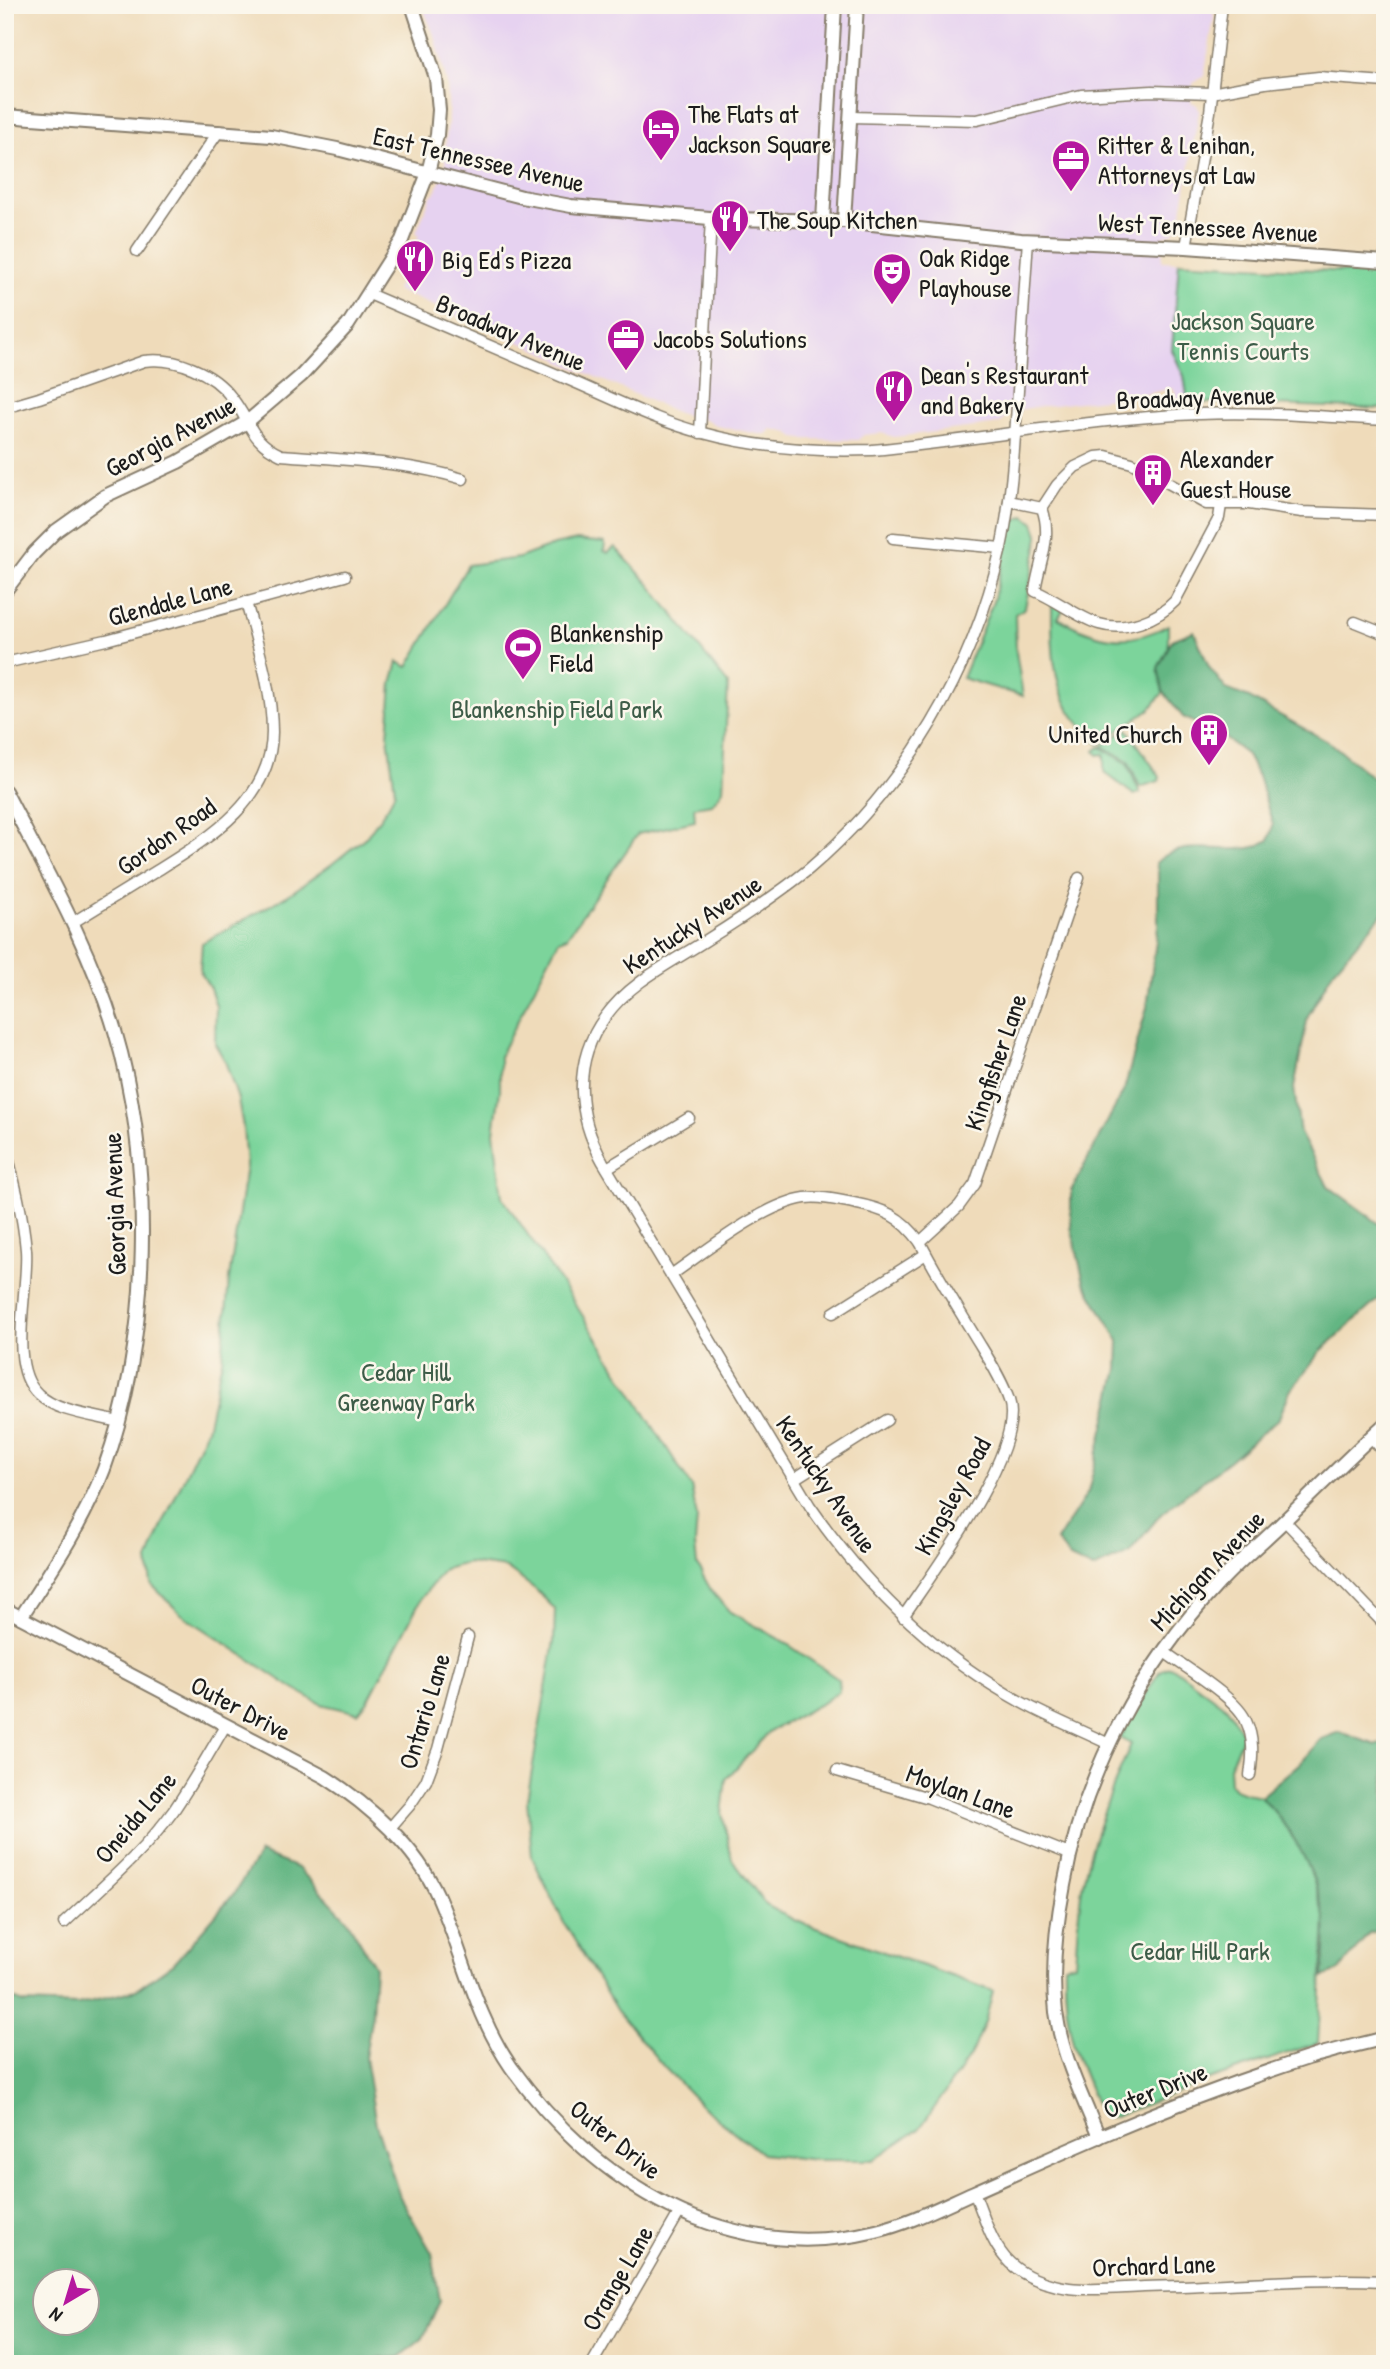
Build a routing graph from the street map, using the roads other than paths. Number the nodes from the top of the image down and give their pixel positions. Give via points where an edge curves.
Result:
1 (412, 5) edge
2 (835, 5) edge
3 (857, 5) edge
4 (1222, 5) edge
5 (1385, 82) edge
6 (1211, 93) junction
7 (828, 115) junction
8 (5, 116) edge
9 (850, 117) junction
10 (219, 131) junction
11 (428, 173) junction
12 (825, 181) junction
13 (847, 181) junction
14 (711, 218) junction
15 (823, 221) junction
16 (844, 222) junction
17 (1028, 240) junction
18 (1186, 247) junction
19 (137, 251) dead end
20 (1385, 262) edge
21 (369, 294) junction
22 (5, 408) edge
23 (1385, 420) edge
24 (247, 422) junction
25 (1015, 432) junction
26 (700, 433) junction
27 (463, 479) dead end
28 (1009, 501) junction
29 (1221, 505) junction
30 (1042, 508) junction
31 (1385, 515) edge
32 (893, 538) dead end
33 (1001, 548) junction
34 (345, 576) dead end
35 (5, 592) edge
36 (246, 601) junction
37 (1355, 622) dead end
38 (1385, 634) edge
39 (5, 663) edge
40 (5, 791) edge
41 (1079, 878) dead end
42 (72, 923) junction
43 (689, 1118) dead end
44 (5, 1146) edge
45 (607, 1168) junction
46 (920, 1242) junction
47 (926, 1254) junction
48 (671, 1275) junction
49 (833, 1313) dead end
50 (887, 1420) dead end
51 (118, 1422) junction
52 (1385, 1424) edge
53 (1371, 1437) junction
54 (1385, 1453) edge
55 (794, 1479) junction
56 (1285, 1521) junction
57 (5, 1609) edge
58 (21, 1616) junction
59 (903, 1617) junction
60 (1385, 1626) edge
61 (468, 1637) dead end
62 (1163, 1651) junction
63 (225, 1726) junction
64 (1109, 1744) junction
65 (837, 1771) dead end
66 (1251, 1775) dead end
67 (390, 1828) junction
68 (1069, 1854) junction
69 (64, 1923) dead end
70 (1385, 2038) edge
71 (1099, 2137) junction
72 (974, 2192) junction
73 (679, 2213) junction
74 (1385, 2281) edge
75 (592, 2364) edge

1 - 11 street, Georgia Avenue via 436,78 438,135
2 - 7 street
3 - 9 street
4 - 6 street
5 - 6 street via 1319,77
6 - 9 street via 1081,94 977,120
6 - 18 street
7 - 9 street
7 - 12 street
8 - 10 street, East Tennessee Avenue
9 - 13 street
10 - 11 street, East Tennessee Avenue via 311,144
10 - 19 street
11 - 14 street, East Tennessee Avenue via 571,206
11 - 21 street, Georgia Avenue via 402,240
12 - 13 street
12 - 15 street
13 - 16 street
14 - 15 street, East Tennessee Avenue
14 - 26 street
15 - 16 street, East Tennessee Avenue
16 - 17 street, East Tennessee Avenue
17 - 18 street, West Tennessee Avenue
17 - 25 street, Kentucky Avenue
18 - 20 street, West Tennessee Avenue
21 - 24 street, Georgia Avenue via 348,325 301,376
21 - 26 street, Broadway Avenue
22 - 24 street via 144,361 160,360 186,365 209,378 231,396
23 - 25 street, Broadway Avenue via 1199,414
24 - 27 street via 258,441 281,455 400,465
24 - 35 street, Georgia Avenue via 81,511 34,553
25 - 26 street, Broadway Avenue via 843,451 781,447
25 - 28 street, Kentucky Avenue
28 - 30 street
28 - 33 street, Kentucky Avenue
29 - 30 street via 1206,504 1132,463 1106,456 1075,467
29 - 30 street via 1219,518 1175,601 1157,616 1131,624 1102,625 1035,591 1049,533
29 - 31 street
32 - 33 street
33 - 45 street, Kentucky Avenue via 974,636 957,674 914,750 880,796 834,846 792,882 635,984 603,1019 586,1056 582,1092 585,1121
34 - 36 street, Glendale Lane
36 - 39 street, Glendale Lane
36 - 42 street, Gordon Road via 271,712 272,737 262,776 233,816 210,836
37 - 38 street
40 - 42 street, Georgia Avenue
41 - 46 street, Kingfisher Lane via 975,1184 959,1206
42 - 51 street, Georgia Avenue via 115,1032 131,1103 139,1169 139,1298
43 - 45 street
44 - 51 street via 26,1253 24,1375 38,1394 56,1406
45 - 48 street, Kentucky Avenue
46 - 47 street, Kingsley Road
46 - 48 street, Kingsley Road via 895,1215 863,1205 805,1198 766,1213
47 - 49 street
47 - 59 street, Kingsley Road via 992,1364 1010,1401 1011,1421 1008,1437 972,1512
48 - 55 street, Kentucky Avenue
50 - 55 street
51 - 58 street, Georgia Avenue via 85,1513
52 - 53 street, Michigan Avenue
53 - 54 street
53 - 56 street, Michigan Avenue
55 - 59 street, Kentucky Avenue via 836,1543
56 - 60 street
56 - 62 street, Michigan Avenue via 1222,1580
57 - 58 street, Outer Drive
58 - 63 street, Outer Drive
59 - 64 street, Kentucky Avenue via 947,1656 1009,1695
61 - 67 street, Ontario Lane via 426,1782
62 - 64 street, Michigan Avenue
62 - 66 street via 1233,1702 1246,1718 1253,1756
63 - 67 street, Outer Drive via 329,1780
63 - 69 street, Oneida Lane via 159,1828 128,1864
64 - 68 street, Michigan Avenue
65 - 68 street, Moylan Lane via 929,1798
67 - 73 street, Outer Drive via 434,1889 474,1998 496,2042 541,2106 577,2143 628,2183
68 - 71 street, Michigan Avenue via 1054,1972 1056,2011 1067,2062
70 - 71 street, Outer Drive via 1200,2094
71 - 72 street, Outer Drive
72 - 73 street, Outer Drive via 905,2222 833,2239 764,2237
72 - 74 street, Orchard Lane via 1000,2252 1023,2272 1054,2285 1101,2288
73 - 75 street, Orange Lane

